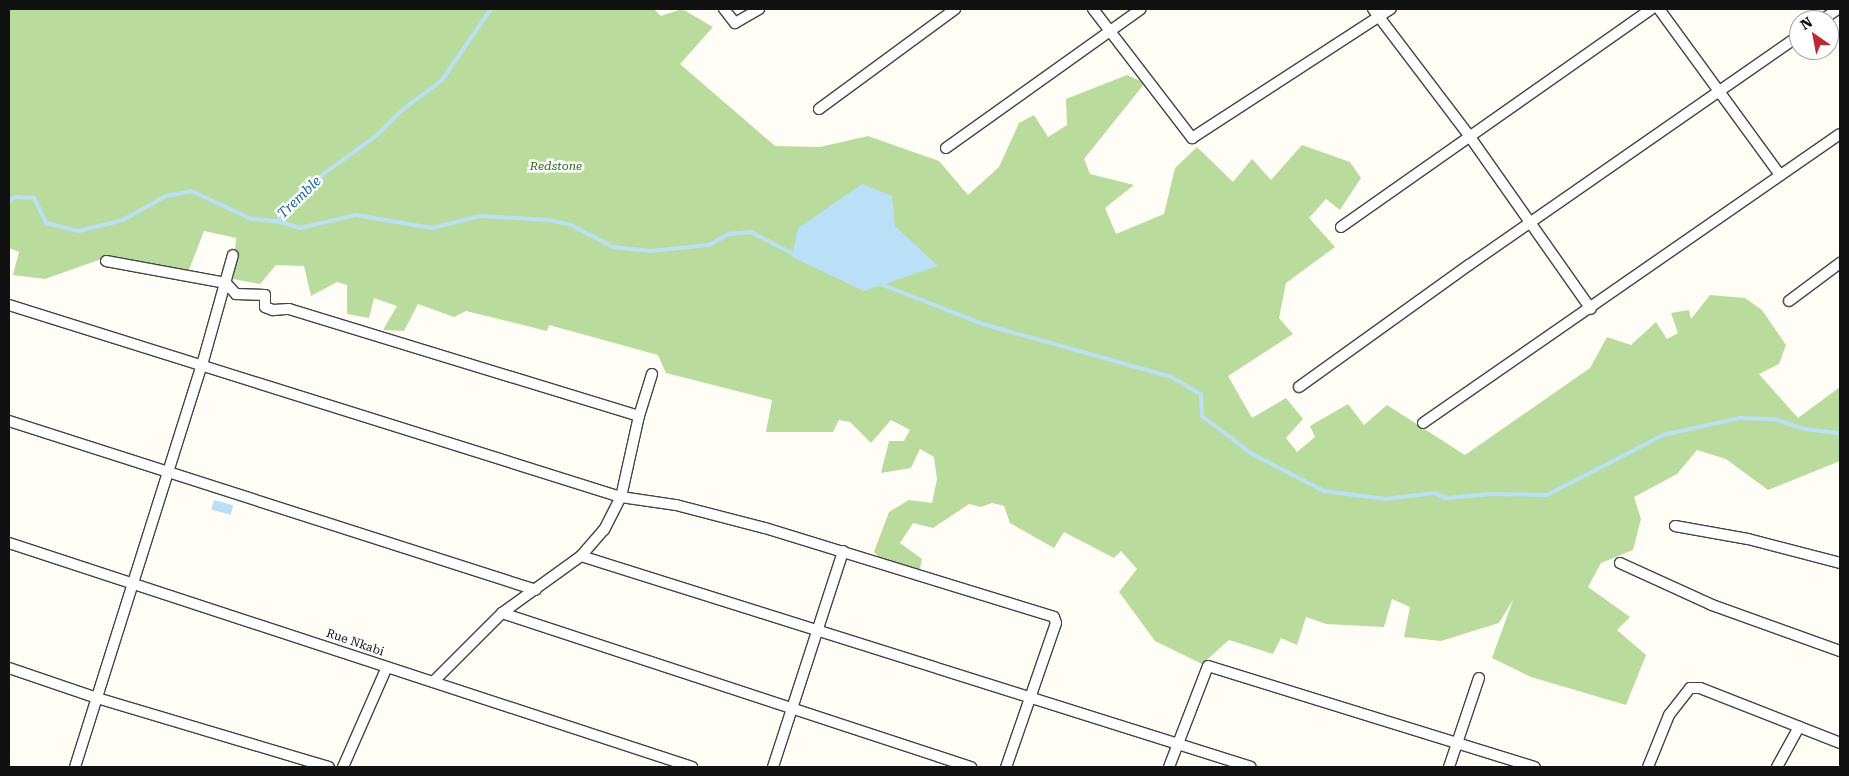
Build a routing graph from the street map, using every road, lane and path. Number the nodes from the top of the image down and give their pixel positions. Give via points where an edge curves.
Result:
1 (724, 9) edge
2 (759, 9) edge
3 (1093, 9) edge
4 (1141, 9) edge
5 (1391, 9) edge
6 (1651, 9) edge
7 (1660, 9) edge
8 (950, 10) edge
9 (1376, 13) edge
10 (1109, 31) junction
11 (1789, 43) edge
12 (1719, 93) junction
13 (819, 109) dead end
14 (1840, 134) edge
15 (1470, 138) junction
16 (946, 148) dead end
17 (1780, 175) junction
18 (1530, 225) junction
19 (1341, 227) dead end
20 (233, 255) dead end
21 (106, 261) dead end
22 (1840, 263) edge
23 (226, 283) junction
24 (1789, 300) dead end
25 (9, 305) edge
26 (1591, 309) junction
27 (202, 365) junction
28 (652, 374) dead end
29 (1299, 387) dead end
30 (639, 416) junction
31 (9, 421) edge
32 (1423, 423) dead end
33 (168, 470) junction
34 (621, 497) junction
35 (1674, 526) dead end
36 (9, 543) edge
37 (844, 551) junction
38 (581, 556) junction
39 (1840, 563) edge
40 (1620, 564) dead end
41 (132, 582) junction
42 (536, 590) junction
43 (502, 613) junction
44 (818, 629) junction
45 (1840, 650) edge
46 (387, 667) junction
47 (9, 668) edge
48 (1479, 678) dead end
49 (433, 682) junction
50 (97, 698) junction
51 (1032, 698) junction
52 (792, 710) junction
53 (1799, 727) junction
54 (1457, 743) junction
55 (1840, 743) edge
56 (1177, 745) junction
57 (667, 763) edge
58 (75, 767) edge
59 (329, 767) edge
60 (343, 767) edge
61 (692, 767) edge
62 (773, 767) edge
63 (970, 767) edge
64 (1006, 767) edge
65 (1168, 767) edge
66 (1251, 767) edge
67 (1449, 767) edge
68 (1535, 767) edge
69 (1648, 767) edge
70 (1777, 767) edge

1 - 2 street via 735,23
3 - 10 street
4 - 10 street
5 - 9 street
6 - 15 street
7 - 12 street
8 - 13 street
9 - 10 street via 1192,138
9 - 15 street
10 - 16 street
11 - 12 street
12 - 17 street
12 - 18 street
14 - 17 street
15 - 18 street
15 - 19 street
17 - 26 street
18 - 26 street
18 - 29 street
20 - 23 street
21 - 23 street
22 - 24 street
23 - 27 street
23 - 30 street via 236,294 265,295 265,307 273,310 289,309
25 - 27 street
26 - 32 street
27 - 33 street
27 - 34 street
28 - 30 street
30 - 34 street
31 - 33 street
33 - 41 street
33 - 42 street
34 - 37 street via 676,505
34 - 38 street via 604,530
35 - 39 street via 1748,538
36 - 41 street, Rue Nkabi
37 - 44 street
37 - 51 street via 1054,617 1056,622
38 - 42 street
38 - 44 street
40 - 45 street via 1712,605
41 - 46 street, Rue Nkabi
41 - 50 street
42 - 43 street
43 - 49 street
43 - 52 street
44 - 51 street
44 - 52 street
46 - 49 street, Rue Nkabi
46 - 60 street
47 - 50 street
48 - 54 street
49 - 57 street, Rue Nkabi
50 - 58 street
50 - 59 street
51 - 56 street
51 - 64 street
52 - 62 street
52 - 63 street
53 - 55 street
53 - 69 street via 1700,688 1690,688 1669,715
53 - 70 street
54 - 56 street via 1208,666
54 - 67 street
54 - 68 street
56 - 65 street
56 - 66 street
57 - 61 street, Rue Nkabi

